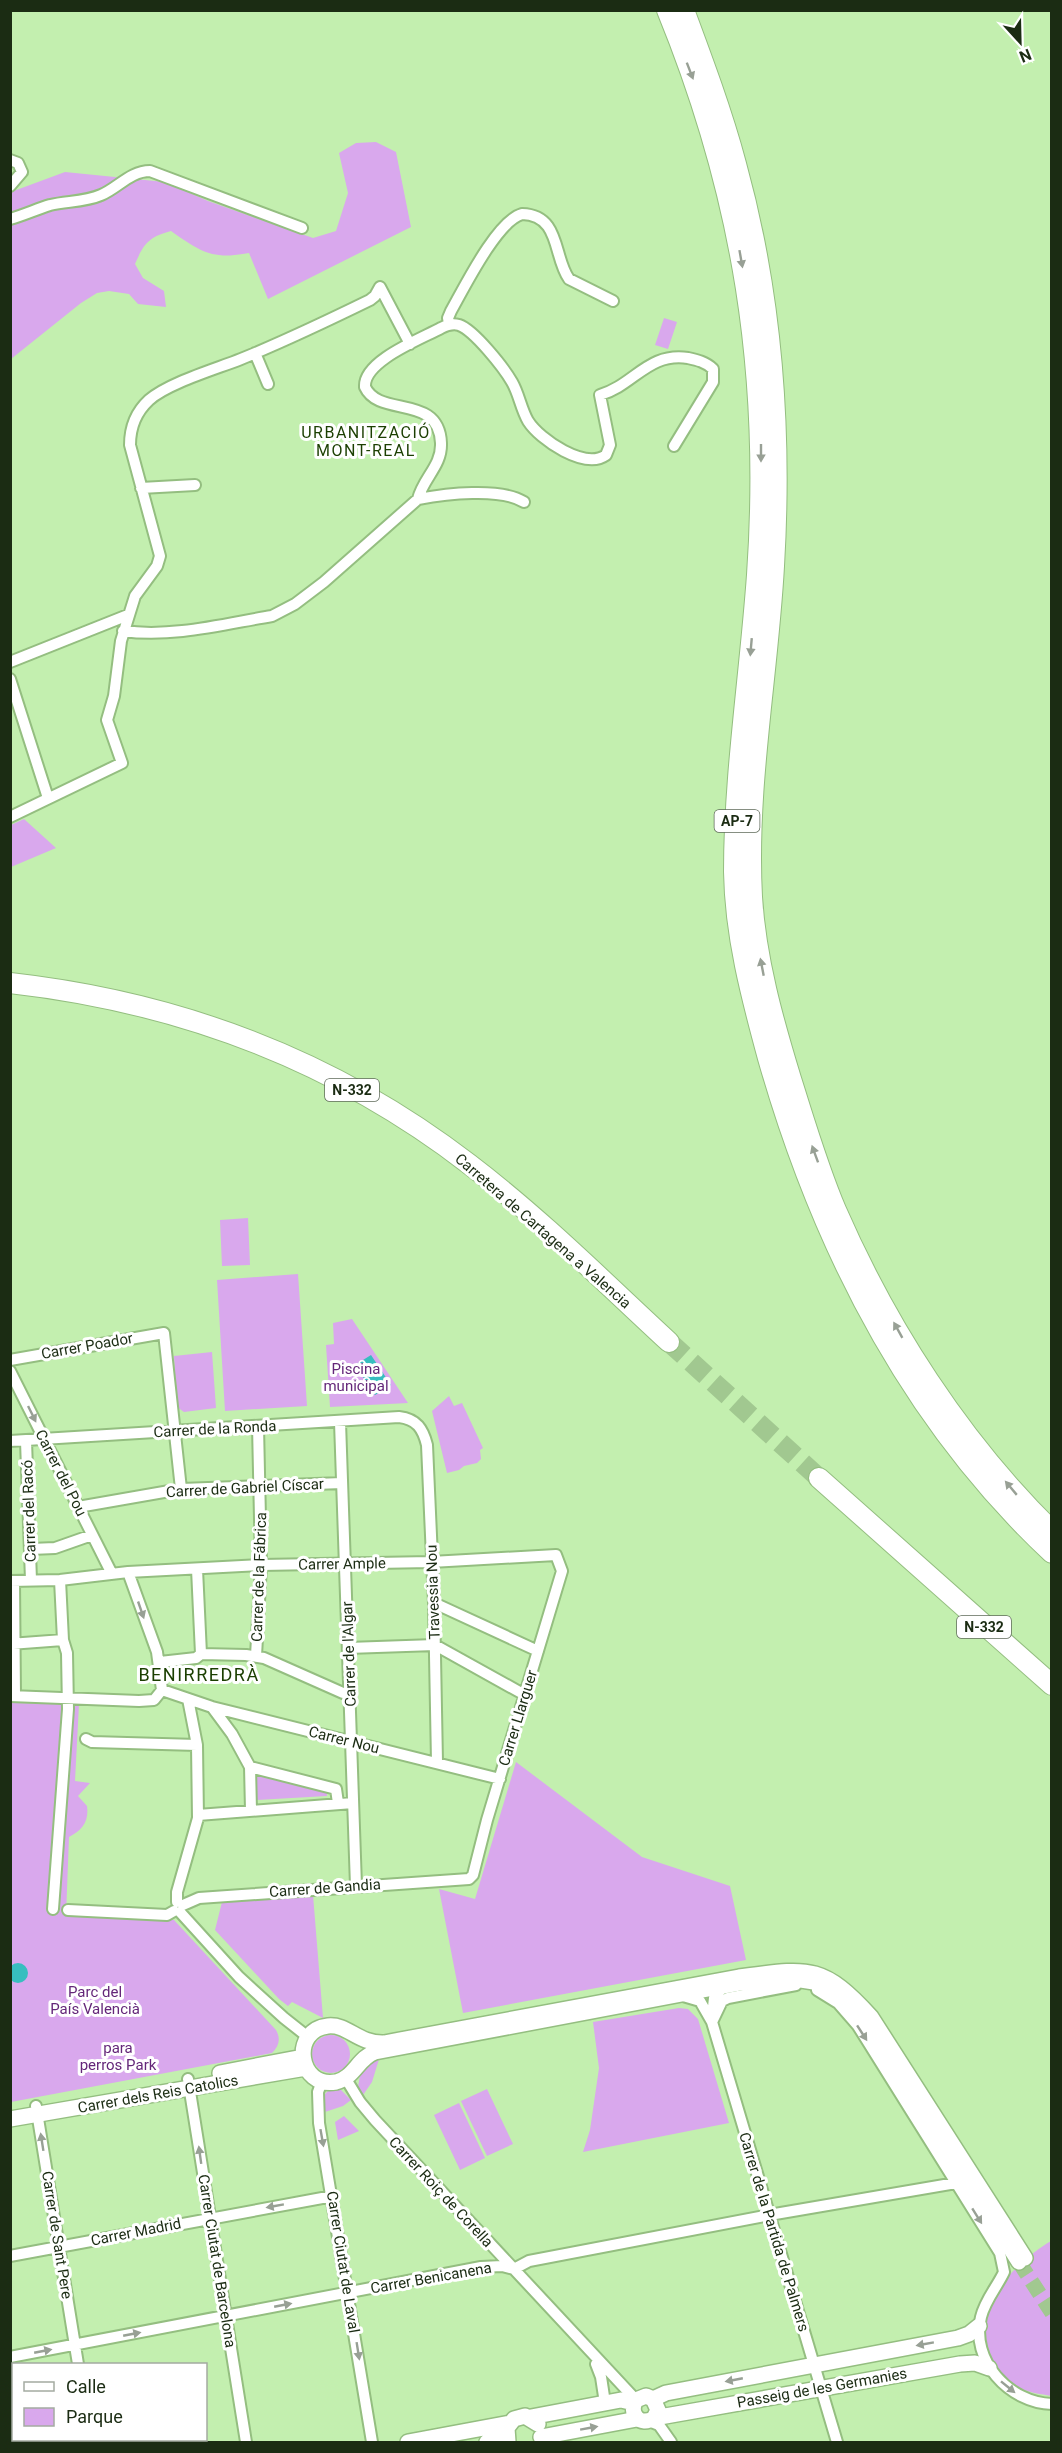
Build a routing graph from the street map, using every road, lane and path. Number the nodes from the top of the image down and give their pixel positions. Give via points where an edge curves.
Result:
1 (667, 10) edge
2 (684, 10) edge
3 (10, 160) edge
4 (10, 186) edge
5 (10, 219) edge
6 (302, 228) dead end
7 (613, 301) dead end
8 (449, 324) junction
9 (410, 344) junction
10 (255, 353) junction
11 (268, 384) dead end
12 (674, 446) dead end
13 (195, 485) dead end
14 (141, 488) junction
15 (418, 499) junction
16 (524, 502) dead end
17 (128, 615) junction
18 (123, 631) junction
19 (10, 662) edge
20 (10, 679) edge
21 (48, 798) junction
22 (10, 817) edge
23 (10, 974) edge
24 (10, 983) edge
25 (68, 989) junction
26 (10, 990) edge
27 (90, 994) junction
28 (669, 1342) tunnel mouth
29 (10, 1360) edge
30 (10, 1371) edge
31 (340, 1422) junction
32 (418, 1424) joint
33 (258, 1426) junction
34 (174, 1431) junction
35 (45, 1439) junction
36 (26, 1441) junction
37 (10, 1442) edge
38 (819, 1478) tunnel mouth
39 (342, 1483) junction
40 (261, 1486) junction
41 (181, 1489) junction
42 (78, 1507) junction
43 (1052, 1531) edge
44 (92, 1535) junction
45 (31, 1549) junction
46 (1052, 1553) edge
47 (556, 1555) joint
48 (431, 1562) junction
49 (346, 1563) junction
50 (261, 1565) junction
51 (197, 1569) junction
52 (128, 1572) junction
53 (112, 1574) junction
54 (32, 1580) junction
55 (60, 1580) junction
56 (12, 1581) edge
57 (434, 1603) junction
58 (63, 1640) junction
59 (12, 1644) edge
60 (435, 1645) junction
61 (348, 1648) junction
62 (538, 1651) junction
63 (201, 1654) junction
64 (256, 1656) junction
65 (160, 1662) junction
66 (1052, 1685) edge
67 (162, 1690) junction
68 (350, 1693) junction
69 (525, 1695) junction
70 (13, 1696) edge
71 (68, 1697) junction
72 (188, 1699) junction
73 (212, 1707) junction
74 (86, 1739) dead end
75 (352, 1743) junction
76 (197, 1745) junction
77 (437, 1762) junction
78 (250, 1767) junction
79 (500, 1779) junction
80 (338, 1803) junction
81 (353, 1803) junction
82 (251, 1810) junction
83 (198, 1815) junction
84 (469, 1879) joint
85 (356, 1886) junction
86 (180, 1910) junction
87 (723, 1987) junction
88 (683, 1996) junction
89 (712, 2022) junction
90 (352, 2035) junction
91 (308, 2037) junction
92 (304, 2063) junction
93 (357, 2066) junction
94 (346, 2079) junction
95 (322, 2081) junction
96 (189, 2084) junction
97 (37, 2110) junction
98 (10, 2111) edge
99 (10, 2120) edge
100 (956, 2183) junction
101 (333, 2196) junction
102 (768, 2215) junction
103 (209, 2218) junction
104 (485, 2240) junction
105 (59, 2247) junction
106 (10, 2256) edge
107 (481, 2267) junction
108 (514, 2269) junction
109 (348, 2293) junction
110 (225, 2316) junction
111 (979, 2326) junction
112 (75, 2345) junction
113 (591, 2353) junction
114 (10, 2357) edge
115 (78, 2363) edge
116 (814, 2364) junction
117 (989, 2368) junction
118 (820, 2387) junction
119 (653, 2398) junction
120 (635, 2402) junction
121 (605, 2403) junction
122 (1052, 2404) edge
123 (531, 2418) junction
124 (647, 2419) junction
125 (510, 2422) junction
126 (540, 2440) edge
127 (508, 2441) edge
128 (246, 2442) edge
129 (372, 2442) edge
130 (408, 2442) edge
131 (487, 2442) edge
132 (671, 2442) edge
133 (837, 2442) edge

1 -> 46 highway, AP-7 via 727,186 759,383 761,504 734,871 746,975 807,1180 843,1264 934,1417 991,1490
43 -> 2 highway, AP-7 via 981,1453 941,1399 903,1340 851,1243 806,1126 765,985 754,918 752,845 774,557 777,442 772,374 754,244 738,169
3 - 4 street via 18,163 22,172
5 - 6 street via 95,197 132,175 150,171
7 - 8 street via 569,279 550,230 537,218 522,214 507,222 492,243 451,311
8 - 9 street
8 - 12 street via 471,333 507,373 528,420 538,432 588,460 599,460 609,450 600,395 664,358 680,357 706,364 713,369 713,382
9 - 10 street via 380,286 370,300
9 - 15 street via 381,361 364,381 374,398 412,408 436,424 441,453
10 - 11 street
10 - 14 street via 168,389 143,407 130,435
13 - 14 street
14 - 17 street via 160,556
15 - 16 street via 498,494
15 - 18 street via 324,582 282,612 177,632
17 - 18 street
17 - 19 street
18 - 21 street via 107,720 122,763
20 - 21 street
21 - 22 street
23 - 27 highway via 73,982
24 - 25 highway, Carretera de Cartagena a Valencia / N-332
25 - 26 highway
25 - 27 highway, Carretera de Cartagena a Valencia / N-332
27 - 28 highway, Carretera de Cartagena a Valencia / N-332 via 154,1008 270,1048 411,1124 509,1197
29 - 34 street, Carrer Poador via 164,1333
30 -> 35 street, Carrer del Pou
31 - 32 street, Carrer de la Ronda via 399,1417
31 - 33 street, Carrer de la Ronda
31 - 39 street, Carrer de l'Algar
32 - 48 street, Travessia Nou via 426,1445
33 - 34 street, Carrer de la Ronda
33 - 40 street, Carrer de la Fábrica
34 - 35 street, Carrer de la Ronda
34 - 41 street
35 - 36 street, Carrer de la Ronda
35 - 42 street, Carrer del Pou
36 - 37 street, Carrer de la Ronda
36 - 45 street, Carrer del Racó
38 - 66 highway, N-332
39 - 40 street, Carrer de Gabriel Císcar
39 - 49 street, Carrer de l'Algar
40 - 41 street, Carrer de Gabriel Císcar
40 - 50 street, Carrer de la Fábrica
41 - 42 street, Carrer de Gabriel Císcar
42 - 44 street, Carrer del Pou
44 - 45 street via 55,1548
44 - 53 street, Carrer del Pou
45 - 54 street, Carrer del Racó
47 - 48 street, Carrer Ample
47 - 62 street, Carrer Llarguer via 562,1571
48 - 49 street, Carrer Ample
48 - 57 street, Travessia Nou
49 - 50 street, Carrer Ample
49 - 61 street, Carrer de l'Algar
50 - 51 street, Carrer Ample
50 - 64 street, Carrer de la Fábrica
51 - 52 street, Carrer Ample
51 - 63 street
52 - 53 street, Carrer Ample
52 -> 65 street
53 - 55 street, Carrer Ample
54 - 55 street, Carrer Ample
54 - 56 street, Carrer Ample
55 - 58 street
56 - 59 street
57 - 60 street, Travessia Nou
57 - 62 street
58 - 59 street
58 - 71 street
59 - 70 street
60 - 61 street
60 - 69 street
60 - 77 street, Travessia Nou
61 - 68 street, Carrer de l'Algar
62 - 69 street, Carrer Llarguer
63 - 64 street
63 - 65 street
64 - 68 street
65 - 67 street
67 - 71 street via 154,1700 147,1701
67 - 72 street, Carrer Nou
68 - 75 street, Carrer de l'Algar
69 - 79 street, Carrer Llarguer
70 - 71 street
71 - 86 street, Carrer de Gandia via 53,1906 167,1914
72 - 73 street, Carrer Nou
72 - 76 street
73 - 75 street, Carrer Nou
73 - 78 street
74 - 76 street
75 - 77 street, Carrer Nou
75 - 81 street, Carrer de l'Algar
76 - 83 street
77 - 79 street, Carrer Nou
78 - 80 street via 336,1789
78 - 82 street
79 - 84 street, Carrer Llarguer
80 - 81 street
80 - 82 street
81 - 85 street, Carrer de l'Algar
82 - 83 street
83 - 86 street via 177,1892
84 - 85 street, Carrer de Gandia
85 - 86 street, Carrer de Gandia via 199,1898
86 - 91 street via 239,1977
87 - 88 street
87 - 89 street, Carrer de la Partida de Palmers via 714,1998
87 - 90 street via 805,1979 826,1985 843,1996 867,2020 1022,2260 871,2018 847,1991 823,1976 788,1971 739,1977 384,2043 367,2042
88 - 89 street, Carrer de la Partida de Palmers via 700,2001
88 - 93 street via 375,2052
89 -> 100 street via 722,2001 728,1998 791,1985 822,1992 858,2026
89 - 102 street, Carrer de la Partida de Palmers
90 - 91 street via 338,2026 330,2026 321,2027
90 - 93 street via 359,2050
91 - 92 street via 303,2049
92 - 95 street via 310,2074
92 - 96 street, Carrer dels Reis Catolics
93 - 94 street
94 - 95 street
94 - 104 street, Carrer Roiç de Corella via 367,2111
95 -> 101 street, Carrer Ciutat de Laval via 318,2092 319,2123
96 - 97 street, Carrer dels Reis Catolics
103 -> 96 street, Carrer Ciutat de Barcelona
97 - 98 street, Carrer dels Reis Catolics
97 - 99 street, Carrer dels Reis Catolics
105 -> 97 street, Carrer de Sant Pere
100 - 102 street, Carrer Benicanena
100 -> 111 street via 1004,2263 1004,2272 990,2294
101 -> 103 street, Carrer Madrid
101 - 109 street, Carrer Ciutat de Laval
102 - 108 street, Carrer Benicanena via 529,2261
102 - 116 street, Carrer de la Partida de Palmers
103 - 105 street, Carrer Madrid
103 - 110 street, Carrer Ciutat de Barcelona
104 - 107 street via 489,2252
104 - 108 street, Carrer Roiç de Corella
105 - 106 street, Carrer Madrid
105 - 112 street, Carrer de Sant Pere
107 - 108 street, Carrer Benicanena
107 - 109 street, Carrer Benicanena
108 - 113 street, Carrer Roiç de Corella
110 -> 109 street, Carrer Benicanena
109 -> 129 street, Carrer Ciutat de Laval
112 -> 110 street, Carrer Benicanena
110 - 128 street, Carrer Ciutat de Barcelona
111 -> 116 street, Passeig de les Germanies via 958,2338
111 - 117 street via 980,2346
114 -> 112 street, Carrer Benicanena
112 - 115 street, Carrer de Sant Pere
113 - 120 street, Carrer Roiç de Corella
113 - 121 street, Carrer Roiç de Corella
116 - 118 street, Carrer de la Partida de Palmers
116 -> 119 street, Passeig de les Germanies
117 - 118 street, Passeig de les Germanies via 975,2363 960,2364
117 -> 122 street via 1023,2398
118 - 124 street, Passeig de les Germanies
118 - 133 street, Carrer de la Partida de Palmers
119 - 120 street, Passeig de les Germanies via 646,2396
119 - 124 street via 658,2410
120 - 121 street, Passeig de les Germanies
120 - 124 street via 633,2412
121 - 123 street, Passeig de les Germanies
123 - 125 street, Passeig de les Germanies via 520,2416
123 - 126 street via 540,2427
126 -> 124 street, Passeig de les Germanies
124 - 132 street via 659,2425
125 - 127 street
125 - 130 street
127 - 131 street

